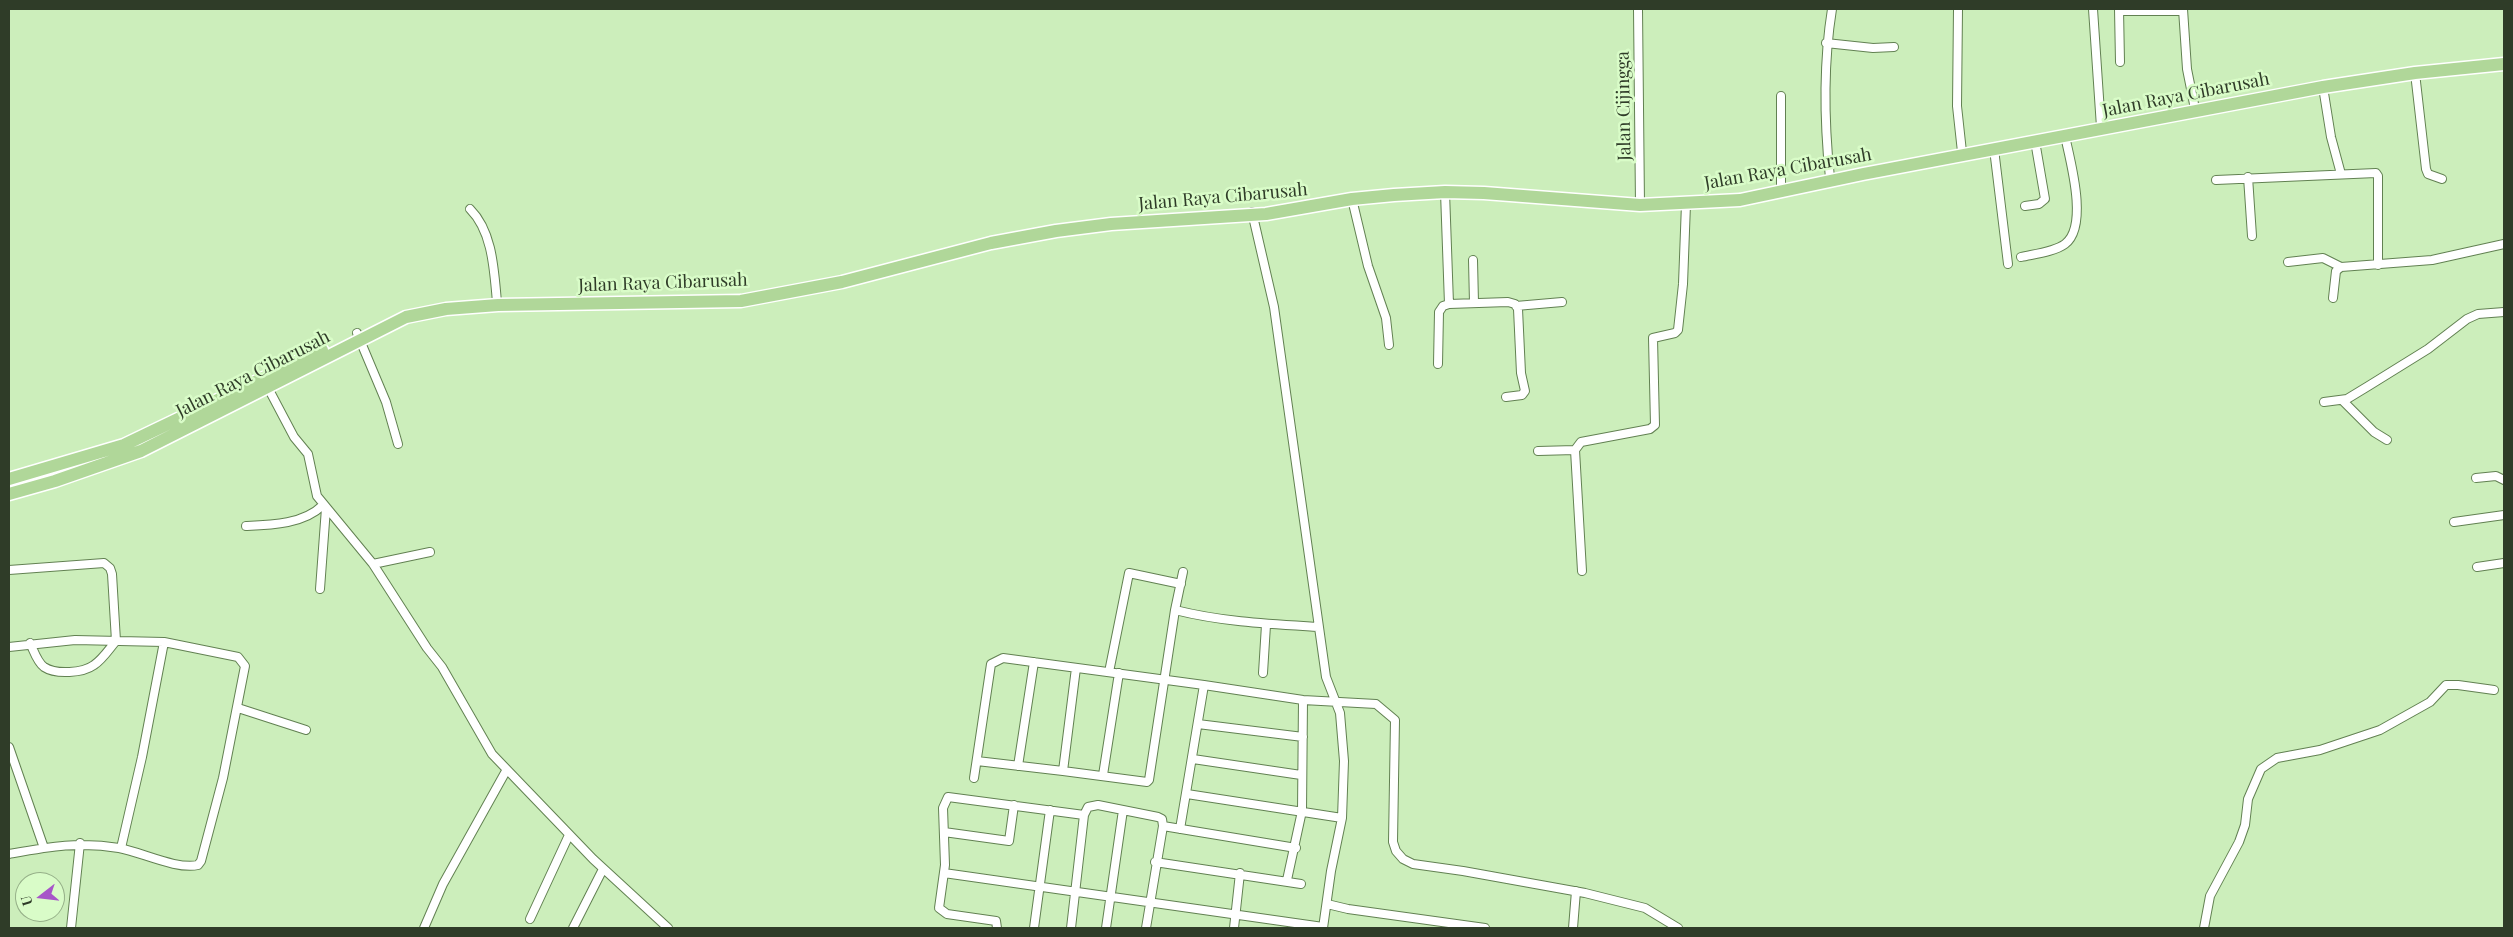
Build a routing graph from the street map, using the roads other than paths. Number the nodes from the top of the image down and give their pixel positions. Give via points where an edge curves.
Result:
1 (1638, 9) edge
2 (1832, 9) edge
3 (1958, 9) edge
4 (2093, 9) edge
5 (2119, 10) edge
6 (2183, 10) edge
7 (1826, 43) junction
8 (1894, 47) dead end
9 (2120, 62) dead end
10 (2504, 62) edge
11 (2415, 73) junction
12 (2323, 87) junction
13 (1781, 96) dead end
14 (2195, 109) junction
15 (2094, 129) junction
16 (2065, 136) junction
17 (2035, 141) junction
18 (1994, 149) junction
19 (1962, 152) junction
20 (2341, 174) junction
21 (2248, 177) junction
22 (1830, 178) junction
23 (2442, 179) dead end
24 (2216, 180) dead end
25 (1781, 188) junction
26 (1445, 192) junction
27 (1352, 199) junction
28 (1640, 204) junction
29 (1686, 204) junction
30 (2024, 206) dead end
31 (470, 209) dead end
32 (1288, 209) junction
33 (1252, 213) junction
34 (2252, 236) dead end
35 (2504, 244) edge
36 (2021, 257) dead end
37 (1473, 260) dead end
38 (2288, 262) dead end
39 (2008, 264) dead end
40 (2378, 265) junction
41 (2342, 266) junction
42 (2333, 298) dead end
43 (498, 302) junction
44 (1562, 302) dead end
45 (1474, 303) junction
46 (1449, 304) junction
47 (1516, 306) junction
48 (2504, 312) edge
49 (359, 335) junction
50 (1390, 345) dead end
51 (1438, 364) dead end
52 (266, 382) junction
53 (1506, 397) dead end
54 (2342, 400) junction
55 (2324, 402) dead end
56 (2387, 440) dead end
57 (398, 444) dead end
58 (1575, 450) junction
59 (1538, 451) dead end
60 (2476, 478) dead end
61 (9, 479) edge
62 (2504, 480) edge
63 (9, 494) edge
64 (324, 506) junction
65 (2504, 515) edge
66 (2454, 522) dead end
67 (246, 526) dead end
68 (430, 552) dead end
69 (2504, 563) edge
70 (373, 564) junction
71 (2477, 567) dead end
72 (9, 570) edge
73 (1582, 571) dead end
74 (1183, 572) dead end
75 (1181, 584) junction
76 (320, 588) dead end
77 (1175, 610) junction
78 (1266, 625) junction
79 (1318, 627) junction
80 (116, 642) junction
81 (164, 642) junction
82 (30, 643) junction
83 (9, 647) edge
84 (1034, 662) junction
85 (1076, 668) junction
86 (1109, 672) junction
87 (1119, 673) junction
88 (1263, 673) dead end
89 (1164, 678) junction
90 (1204, 685) junction
91 (2494, 690) dead end
92 (1303, 700) junction
93 (1336, 702) junction
94 (238, 708) junction
95 (1198, 724) junction
96 (306, 730) dead end
97 (1303, 737) junction
98 (9, 747) edge
99 (1193, 759) junction
100 (977, 761) junction
101 (1018, 766) junction
102 (506, 770) junction
103 (1063, 771) junction
104 (1103, 775) junction
105 (1301, 775) junction
106 (974, 778) dead end
107 (1187, 794) junction
108 (1014, 805) junction
109 (1050, 810) junction
110 (1123, 810) junction
111 (1302, 812) junction
112 (1084, 815) junction
113 (1342, 818) junction
114 (1163, 826) junction
115 (1180, 829) junction
116 (944, 832) junction
117 (569, 835) junction
118 (80, 843) junction
119 (44, 848) junction
120 (121, 848) junction
121 (1296, 848) junction
122 (9, 854) edge
123 (1155, 862) junction
124 (603, 869) junction
125 (944, 873) junction
126 (1240, 873) junction
127 (1287, 880) junction
128 (1301, 884) dead end
129 (1040, 886) junction
130 (1076, 891) junction
131 (1576, 891) junction
132 (1111, 896) junction
133 (1150, 902) junction
134 (1327, 904) junction
135 (1236, 915) junction
136 (530, 919) dead end
137 (1433, 924) edge
138 (71, 928) edge
139 (424, 928) edge
140 (573, 928) edge
141 (668, 928) edge
142 (997, 928) edge
143 (1034, 928) edge
144 (1070, 928) edge
145 (1106, 928) edge
146 (1146, 928) edge
147 (1234, 928) edge
148 (1323, 928) edge
149 (1485, 928) edge
150 (1573, 928) edge
151 (1678, 928) edge
152 (2204, 928) edge

1 - 28 street, Jalan Cijingga
2 - 7 street
3 - 19 street via 1957,106
4 - 15 street
5 - 6 street
5 - 9 street
6 - 14 street via 2187,69
7 - 8 street
7 - 22 street via 1824,64
10 - 11 main road, Jalan Raya Cibarusah
10 - 14 main road, Jalan Raya Cibarusah via 2366,76
11 - 12 main road, Jalan Raya Cibarusah
11 - 23 street via 2426,169 2428,174
12 - 15 main road, Jalan Raya Cibarusah
12 - 20 street
13 - 25 street
14 - 15 main road, Jalan Raya Cibarusah
15 - 16 main road, Jalan Raya Cibarusah
15 - 19 main road, Jalan Raya Cibarusah
16 - 17 main road, Jalan Raya Cibarusah
16 - 36 street via 2078,210 2072,236 2060,246
17 - 18 main road, Jalan Raya Cibarusah
17 - 30 street via 2045,199 2039,204
18 - 29 main road, Jalan Raya Cibarusah via 1740,200
18 - 39 street
19 - 22 main road, Jalan Raya Cibarusah
20 - 21 street
20 - 40 street via 2378,174
21 - 24 street
21 - 34 street
22 - 25 main road, Jalan Raya Cibarusah
25 - 28 main road, Jalan Raya Cibarusah via 1721,199
26 - 27 main road, Jalan Raya Cibarusah
26 - 28 main road, Jalan Raya Cibarusah
26 - 46 street
27 - 32 main road, Jalan Raya Cibarusah
27 - 50 street via 1368,266 1386,318
28 - 29 main road, Jalan Raya Cibarusah
28 - 32 main road, Jalan Raya Cibarusah via 1445,189 1351,196
29 - 58 street via 1678,330 1653,338 1655,425 1650,429 1581,442
31 - 43 street via 478,217 486,236
32 - 33 main road, Jalan Raya Cibarusah
33 - 43 main road, Jalan Raya Cibarusah via 1111,221 1032,232 935,253 841,279 740,297
33 - 49 main road, Jalan Raya Cibarusah via 1048,232 945,254 842,282 741,301 471,306 406,317
33 - 79 street via 1274,306
35 - 40 street via 2432,260
37 - 45 street
38 - 41 street via 2323,258
40 - 41 street
41 - 42 street via 2336,271
43 - 49 main road, Jalan Raya Cibarusah via 450,305 412,312
44 - 47 street
45 - 46 street
45 - 47 street via 1508,302
46 - 51 street via 1439,312
47 - 53 street via 1525,391 1522,396
48 - 54 street via 2478,314 2467,319 2428,349
49 - 52 main road, Jalan Raya Cibarusah
49 - 57 street via 386,402
52 - 61 main road, Jalan Raya Cibarusah via 124,445
52 - 63 main road, Jalan Raya Cibarusah via 141,451
52 - 64 street via 294,438 308,454 315,490
54 - 55 street
54 - 56 street via 2374,432
58 - 59 street
58 - 73 street
60 - 62 street via 2496,476
64 - 67 street via 307,517
64 - 70 street
64 - 76 street
65 - 66 street
68 - 70 street
69 - 71 street
70 - 102 street via 442,667 488,748
72 - 80 street via 107,565 112,574
74 - 75 street
75 - 77 street
75 - 86 street via 1129,573
77 - 78 street via 1219,620
77 - 89 street
78 - 79 street
78 - 88 street
79 - 93 street via 1327,683
80 - 81 street
80 - 82 street
80 - 82 street via 94,666 73,672 44,667
81 - 94 street via 243,660 245,671
81 - 120 street
82 - 83 street
84 - 85 street
84 - 100 street via 1003,658 991,664
84 - 101 street
85 - 86 street
85 - 103 street
86 - 87 street
87 - 89 street
87 - 104 street
89 - 90 street
89 - 104 street via 1149,780
90 - 92 street
90 - 95 street
91 - 152 street via 2446,685 2430,702 2380,730 2320,750 2270,760 2253,783 2239,842 2210,896
92 - 93 street
92 - 97 street
93 - 113 street via 1344,744
93 - 131 street via 1376,704 1395,720 1393,842 1403,859 1414,864
94 - 96 street
94 - 120 street via 201,861 193,866 184,865
95 - 97 street
95 - 99 street
97 - 105 street
98 - 119 street
99 - 105 street
99 - 107 street
100 - 101 street
100 - 106 street
101 - 103 street
102 - 117 street
102 - 139 street via 448,876
103 - 104 street
105 - 111 street
107 - 111 street
107 - 115 street
108 - 109 street
108 - 116 street via 1009,841
108 - 116 street via 948,797 943,808
109 - 112 street
109 - 129 street
110 - 112 street via 1092,805
110 - 114 street via 1158,817
110 - 132 street
111 - 113 street
111 - 121 street
112 - 130 street
113 - 134 street
114 - 115 street
114 - 123 street
115 - 121 street
116 - 125 street
117 - 124 street
117 - 136 street
118 - 119 street
118 - 120 street
118 - 138 street
119 - 122 street
121 - 127 street
123 - 126 street
123 - 133 street
124 - 140 street
124 - 141 street
125 - 129 street
125 - 142 street via 941,911 996,921
126 - 127 street
126 - 135 street
127 - 128 street
129 - 130 street
129 - 143 street
130 - 132 street
130 - 144 street
131 - 150 street
131 - 151 street via 1645,908
132 - 133 street
132 - 145 street
133 - 135 street
133 - 146 street
134 - 137 street
134 - 148 street
135 - 147 street
135 - 148 street
137 - 149 street

